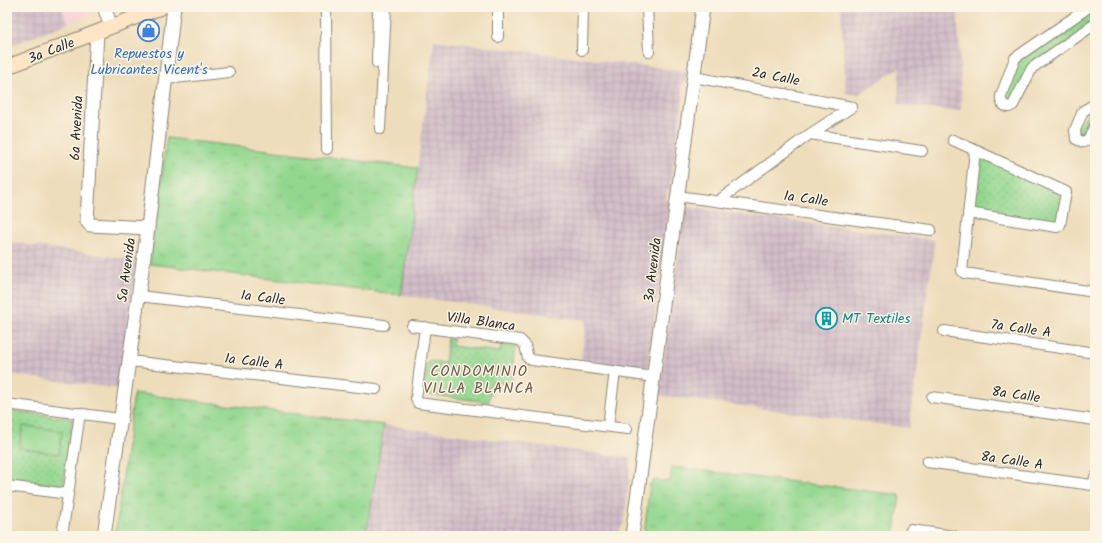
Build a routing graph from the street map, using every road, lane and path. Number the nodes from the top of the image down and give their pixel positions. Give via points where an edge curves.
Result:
1 (104, 7) edge
2 (162, 7) edge
3 (174, 7) edge
4 (326, 7) edge
5 (378, 7) edge
6 (386, 7) edge
7 (498, 7) edge
8 (583, 7) edge
9 (647, 7) edge
10 (702, 7) edge
11 (1089, 7) edge
12 (1095, 24) edge
13 (111, 26) junction
14 (97, 32) junction
15 (498, 37) dead end
16 (582, 50) dead end
17 (649, 52) dead end
18 (7, 68) edge
19 (229, 72) dead end
20 (694, 77) junction
21 (166, 79) junction
22 (1095, 104) edge
23 (1095, 126) edge
24 (810, 134) junction
25 (953, 140) dead end
26 (327, 149) dead end
27 (922, 151) dead end
28 (975, 151) junction
29 (677, 196) junction
30 (718, 201) junction
31 (968, 213) junction
32 (148, 228) junction
33 (931, 230) dead end
34 (1095, 292) edge
35 (139, 296) junction
36 (384, 325) dead end
37 (412, 326) dead end
38 (425, 327) junction
39 (944, 331) dead end
40 (1095, 353) edge
41 (130, 361) junction
42 (614, 372) junction
43 (654, 377) junction
44 (376, 389) dead end
45 (932, 397) dead end
46 (7, 404) edge
47 (80, 413) junction
48 (120, 419) junction
49 (1095, 420) edge
50 (608, 426) junction
51 (627, 429) dead end
52 (928, 462) dead end
53 (1093, 481) edge
54 (7, 486) edge
55 (68, 494) junction
56 (911, 530) dead end
57 (927, 534) edge
58 (62, 536) edge
59 (104, 536) edge
60 (632, 536) edge
61 (954, 536) edge

1 - 13 street
2 - 13 main road, 3a Calle
3 - 21 street, 5a Avenida
4 - 26 street
5 - 6 street via 378,129
7 - 15 street
8 - 16 street
9 - 17 street
10 - 20 street, 3a Avenida
11 - 12 street via 1015,58 1001,96 1003,105 1013,105 1032,68
13 - 14 main road, 3a Calle
14 - 18 main road, 3a Calle
14 - 32 street, 6a Avenida via 87,221 90,225
19 - 21 street
20 - 24 street, 2a Calle via 852,107
20 - 29 street, 3a Avenida
21 - 32 street, 5a Avenida
22 - 23 street via 1083,111 1075,130 1076,139 1083,142 1088,140
24 - 27 street
24 - 30 street
25 - 28 street
28 - 31 street
28 - 31 street via 1063,190 1066,195 1060,225 1057,227
29 - 30 street, 1a Calle
29 - 43 street, 3a Avenida
30 - 33 street, 1a Calle
31 - 34 street via 961,268 964,273
32 - 35 street, 5a Avenida
35 - 36 street, 1a Calle
35 - 41 street, 5a Avenida
37 - 38 street, Villa Blanca
38 - 42 street, Villa Blanca via 520,340 524,344 527,357 531,360
38 - 50 street, Villa Blanca via 416,398 418,403
39 - 40 street, 7a Calle A
41 - 44 street, 1a Calle A
41 - 48 street, 5a Avenida
42 - 43 street, Villa Blanca
42 - 50 street
43 - 60 street, 3a Avenida
45 - 49 street, 8a Calle
46 - 47 street
47 - 48 street
47 - 55 street
48 - 59 street, 5a Avenida
50 - 51 street, Villa Blanca
52 - 53 street, 8a Calle A
54 - 55 street
55 - 58 street
56 - 57 street
57 - 61 street

